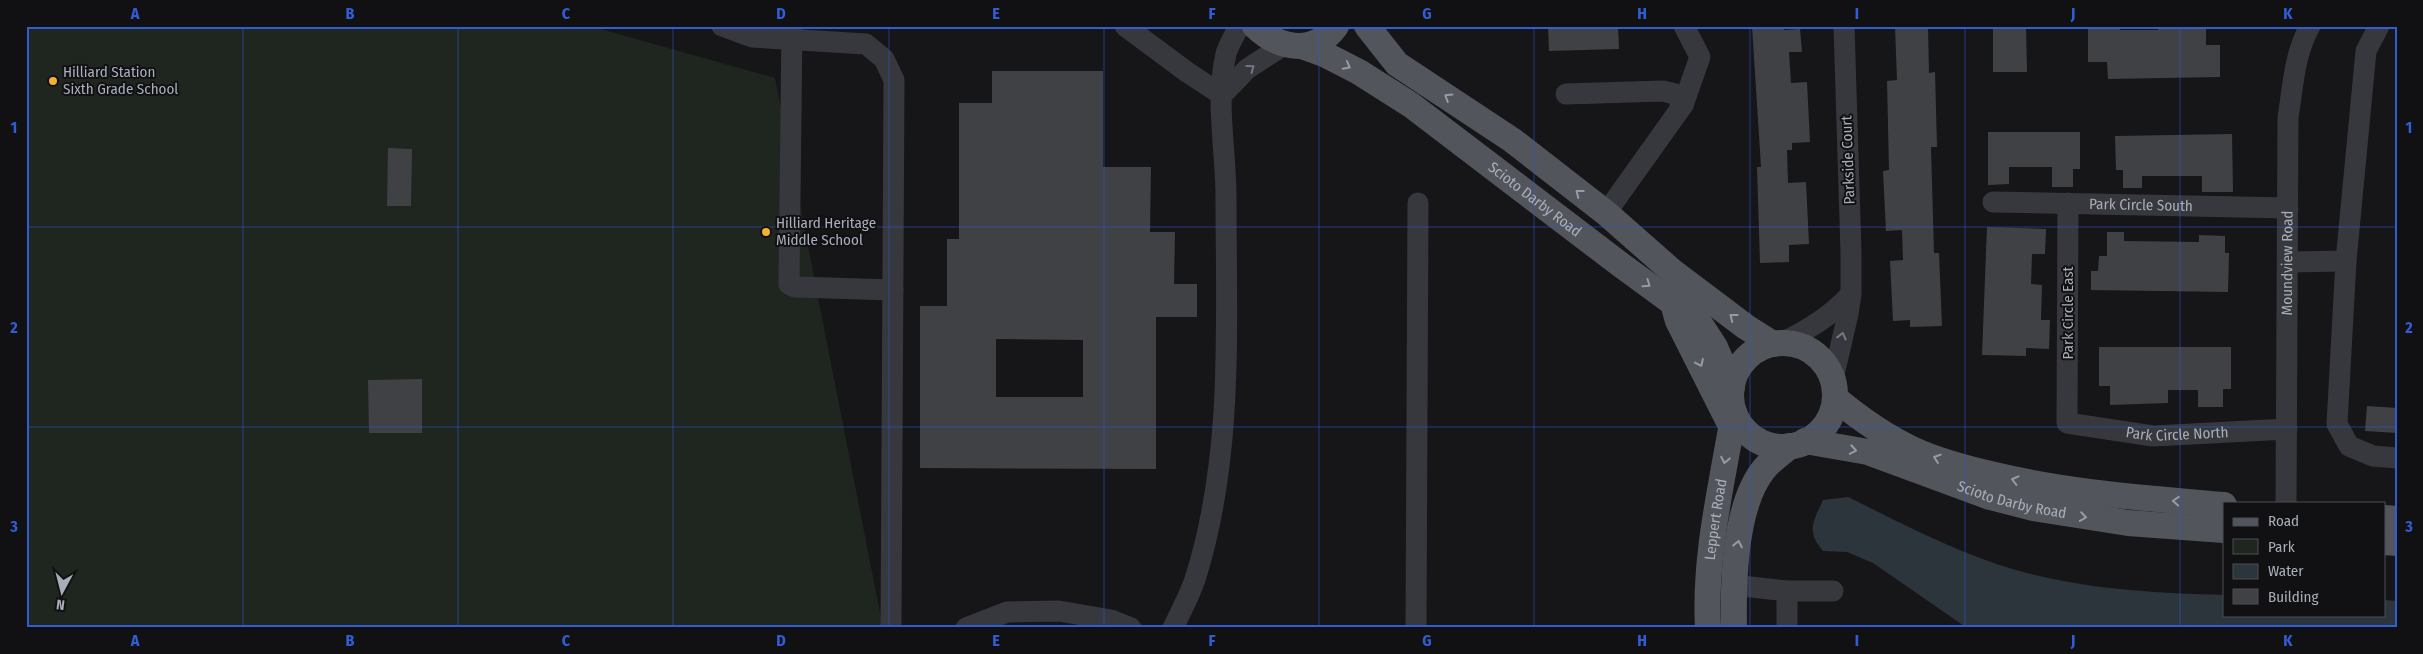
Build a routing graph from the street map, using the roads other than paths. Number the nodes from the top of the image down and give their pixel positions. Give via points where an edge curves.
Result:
1 (722, 26) edge
2 (1125, 26) edge
3 (1239, 26) edge
4 (1255, 26) edge
5 (1336, 26) edge
6 (1367, 26) edge
7 (1684, 26) edge
8 (1844, 26) edge
9 (2310, 26) edge
10 (2379, 26) edge
11 (792, 33) edge
12 (1293, 46) junction
13 (1566, 94) dead end
14 (1222, 95) junction
15 (1683, 105) junction
16 (1993, 202) dead end
17 (1418, 203) dead end
18 (2068, 203) junction
19 (2288, 208) junction
20 (1606, 213) junction
21 (2346, 261) junction
22 (2288, 262) junction
23 (893, 290) junction
24 (1851, 294) junction
25 (1673, 303) junction
26 (1777, 344) junction
27 (1732, 386) junction
28 (1834, 388) junction
29 (1733, 420) junction
30 (2067, 423) joint
31 (2288, 429) junction
32 (1798, 444) junction
33 (2397, 458) edge
34 (2286, 502) edge
35 (2223, 505) edge
36 (2223, 530) edge
37 (1733, 585) junction
38 (1787, 591) junction
39 (1833, 591) dead end
40 (1089, 622) edge
41 (891, 628) edge
42 (966, 628) edge
43 (1131, 628) edge
44 (1173, 628) edge
45 (1416, 628) edge
46 (1708, 628) edge
47 (1734, 628) edge
48 (1787, 628) edge

1 - 11 street via 752,37
2 - 14 street
3 - 14 street via 1226,53
4 - 12 main road, Scioto Darby Road via 1268,38
5 - 12 main road via 1318,42
20 -> 6 main road via 1512,140 1397,64
7 - 15 street via 1700,57
8 - 24 street, Parkside Court
9 - 19 street, Moundview Road via 2296,61 2288,118
10 - 21 street via 2366,51
11 - 23 street via 866,44 884,59 894,80
11 - 23 street via 789,284 795,287
14 -> 12 street via 1247,69
12 -> 25 main road, Scioto Darby Road via 1324,54 1411,105
13 - 15 street via 1663,91 1675,94
14 - 44 street via 1221,134 1226,182 1224,421 1216,491 1196,577
15 - 20 street
16 - 18 street, Park Circle South
17 - 45 street
18 - 19 street, Park Circle South
18 - 30 street, Park Circle East
19 - 22 street, Moundview Road
26 -> 20 main road via 1746,327 1673,272
21 - 22 street
21 - 33 street via 2337,424 2349,446 2373,456
22 - 31 street, Moundview Road
23 - 41 street
24 - 26 street via 1823,320
28 -> 24 street, Parkside Court
25 - 27 main road, Scioto Darby Road via 1693,313 1716,347
25 -> 29 main road via 1678,322
26 - 27 main road via 1764,346 1748,356 1737,370
26 - 28 main road via 1799,345 1814,353 1827,366
27 - 29 main road
28 - 32 main road via 1832,414 1824,428
35 -> 28 main road, Scioto Darby Road via 2088,493 2033,485 1967,469 1915,450 1874,428
29 - 32 main road via 1763,442 1779,446
29 -> 46 main road, Leppert Road via 1711,548 1707,585
30 - 31 street, Park Circle North via 2153,436
31 - 34 street, Moundview Road
32 -> 36 main road, Scioto Darby Road via 1868,452 1990,497 2033,508 2128,523
37 -> 32 main road, Leppert Road via 1737,550 1753,487 1765,468
37 - 38 street
37 - 47 main road, Leppert Road
38 - 39 street
38 - 48 street
40 - 42 street via 1059,612 1007,612
40 - 43 street via 1111,620

